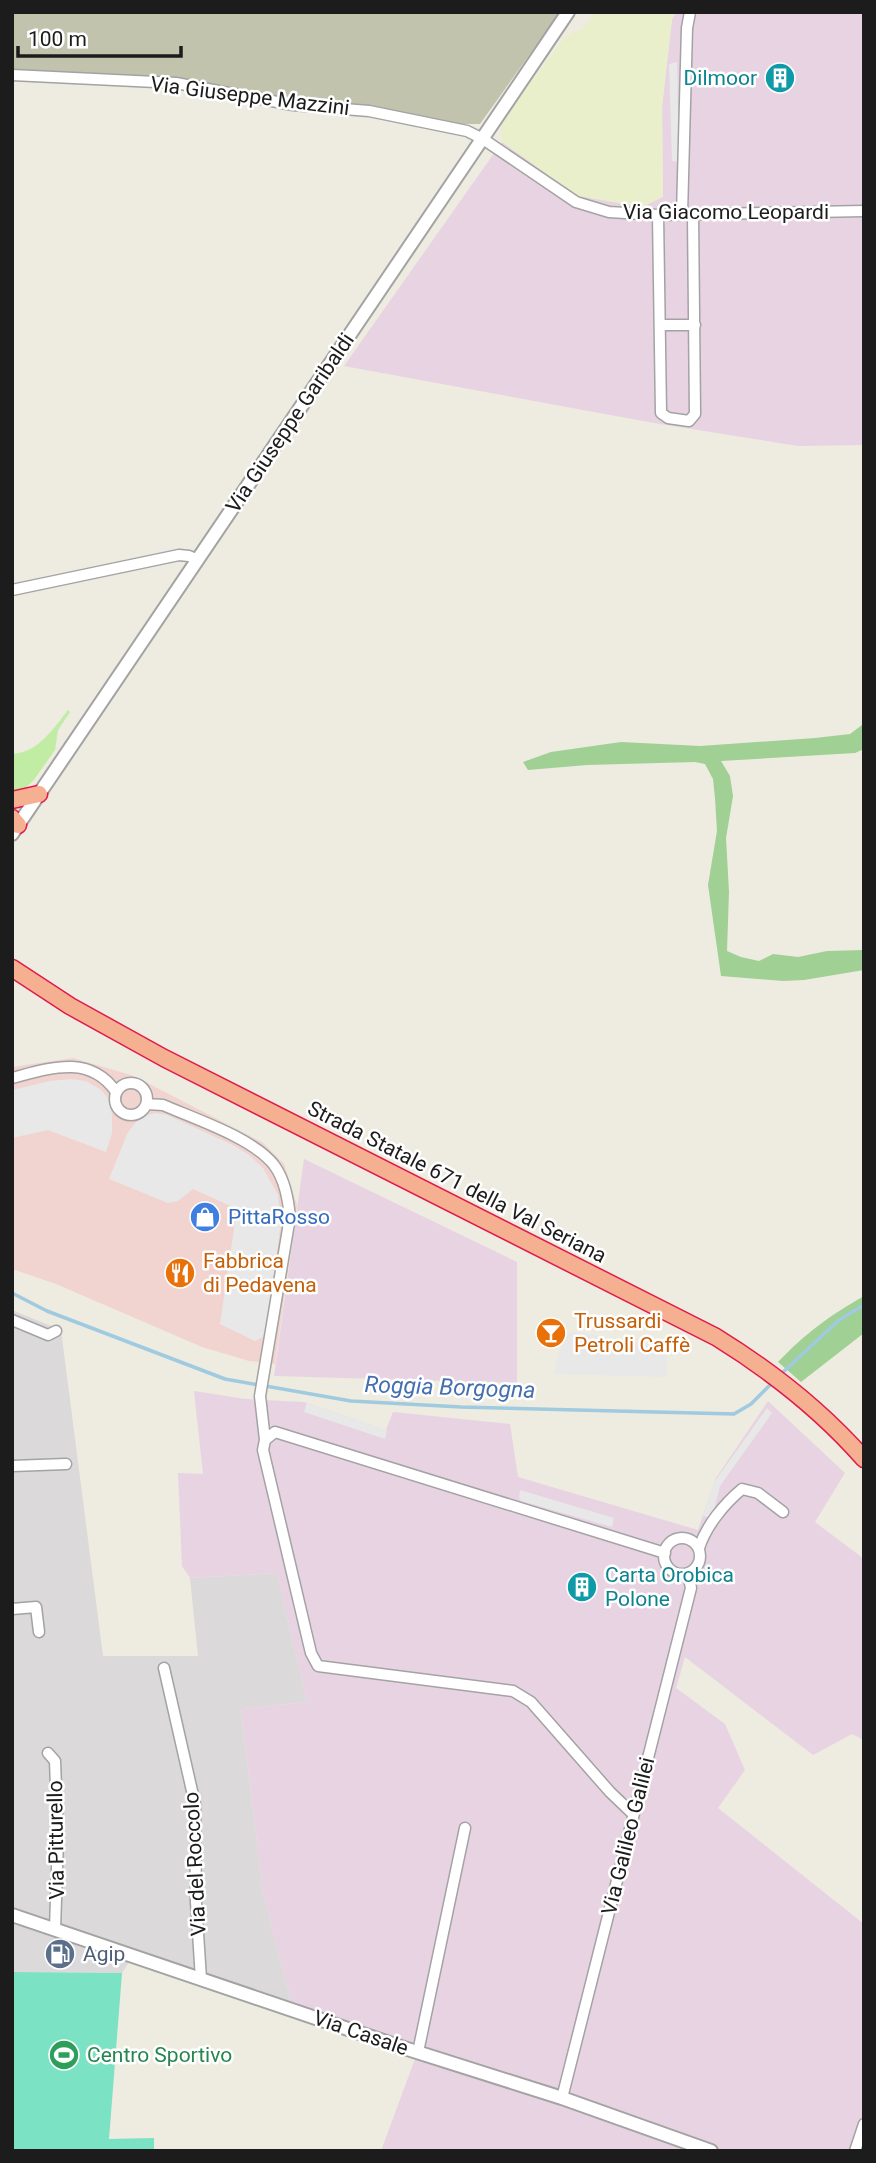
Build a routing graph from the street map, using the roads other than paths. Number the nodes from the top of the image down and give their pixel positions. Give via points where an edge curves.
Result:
1 (568, 12) edge
2 (690, 12) edge
3 (12, 75) edge
4 (483, 139) junction
5 (864, 211) edge
6 (687, 214) junction
7 (658, 215) junction
8 (662, 325) junction
9 (695, 325) junction
10 (198, 560) junction
11 (12, 590) edge
12 (39, 794) junction
13 (12, 800) edge
14 (14, 825) edge
15 (12, 960) edge
16 (12, 968) edge
17 (12, 978) edge
18 (44, 989) junction
19 (12, 1077) edge
20 (116, 1092) junction
21 (147, 1104) junction
22 (12, 1320) edge
23 (56, 1331) dead end
24 (265, 1440) junction
25 (864, 1459) edge
26 (66, 1464) dead end
27 (12, 1466) edge
28 (783, 1512) dead end
29 (699, 1548) junction
30 (665, 1553) junction
31 (688, 1573) junction
32 (12, 1609) edge
33 (39, 1632) dead end
34 (164, 1668) dead end
35 (48, 1754) dead end
36 (633, 1814) junction
37 (465, 1828) dead end
38 (12, 1914) edge
39 (55, 1929) junction
40 (201, 1979) junction
41 (418, 2052) junction
42 (562, 2098) junction
43 (864, 2124) edge
44 (711, 2151) edge
45 (855, 2151) edge

1 - 4 street, Via Giuseppe Garibaldi
2 - 6 street
3 - 4 street, Via Giuseppe Mazzini via 176,83 293,105 369,111 467,131
4 - 7 street, Via Giacomo Leopardi via 576,202 609,212
4 - 10 street, Via Giuseppe Garibaldi
5 - 6 street, Via Giacomo Leopardi
6 - 7 street, Via Giacomo Leopardi
6 - 9 street
7 - 8 street
8 - 9 street
8 - 9 street via 661,413 687,421 695,414
10 - 11 street via 179,555
10 - 12 street, Via Giuseppe Garibaldi
12 - 13 highway
12 - 14 street, Via Giuseppe Garibaldi
15 - 18 highway
16 - 18 highway, Strada Statale 671 della Val Seriana
17 - 18 highway
18 - 25 highway, Strada Statale 671 della Val Seriana via 164,1058 651,1303 745,1355 829,1422
19 - 20 street via 46,1069 83,1068 105,1078
20 - 21 street via 124,1084 139,1085
20 - 21 street via 117,1108 125,1115 136,1115
21 - 24 street via 163,1105 255,1146 274,1166 287,1192 290,1217 260,1396
22 - 23 street via 48,1335
24 - 30 street via 275,1432
24 - 36 street via 263,1450 277,1512 318,1666 513,1691 531,1702
26 - 27 street
28 - 29 street via 758,1493 742,1489 727,1502
29 - 30 street via 691,1539 680,1538 671,1541
29 - 31 street via 699,1563
30 - 31 street via 670,1570
31 - 36 street, Via Galileo Galilei via 691,1588
32 - 33 street via 36,1607
34 - 40 street, Via del Roccolo via 195,1804
35 - 39 street, Via Pitturello via 55,1761
36 - 42 street, Via Galileo Galilei
37 - 41 street
38 - 39 street, Via Casale
39 - 40 street, Via Casale
40 - 41 street, Via Casale
41 - 42 street, Via Casale
42 - 44 street, Via Casale
43 - 45 street

